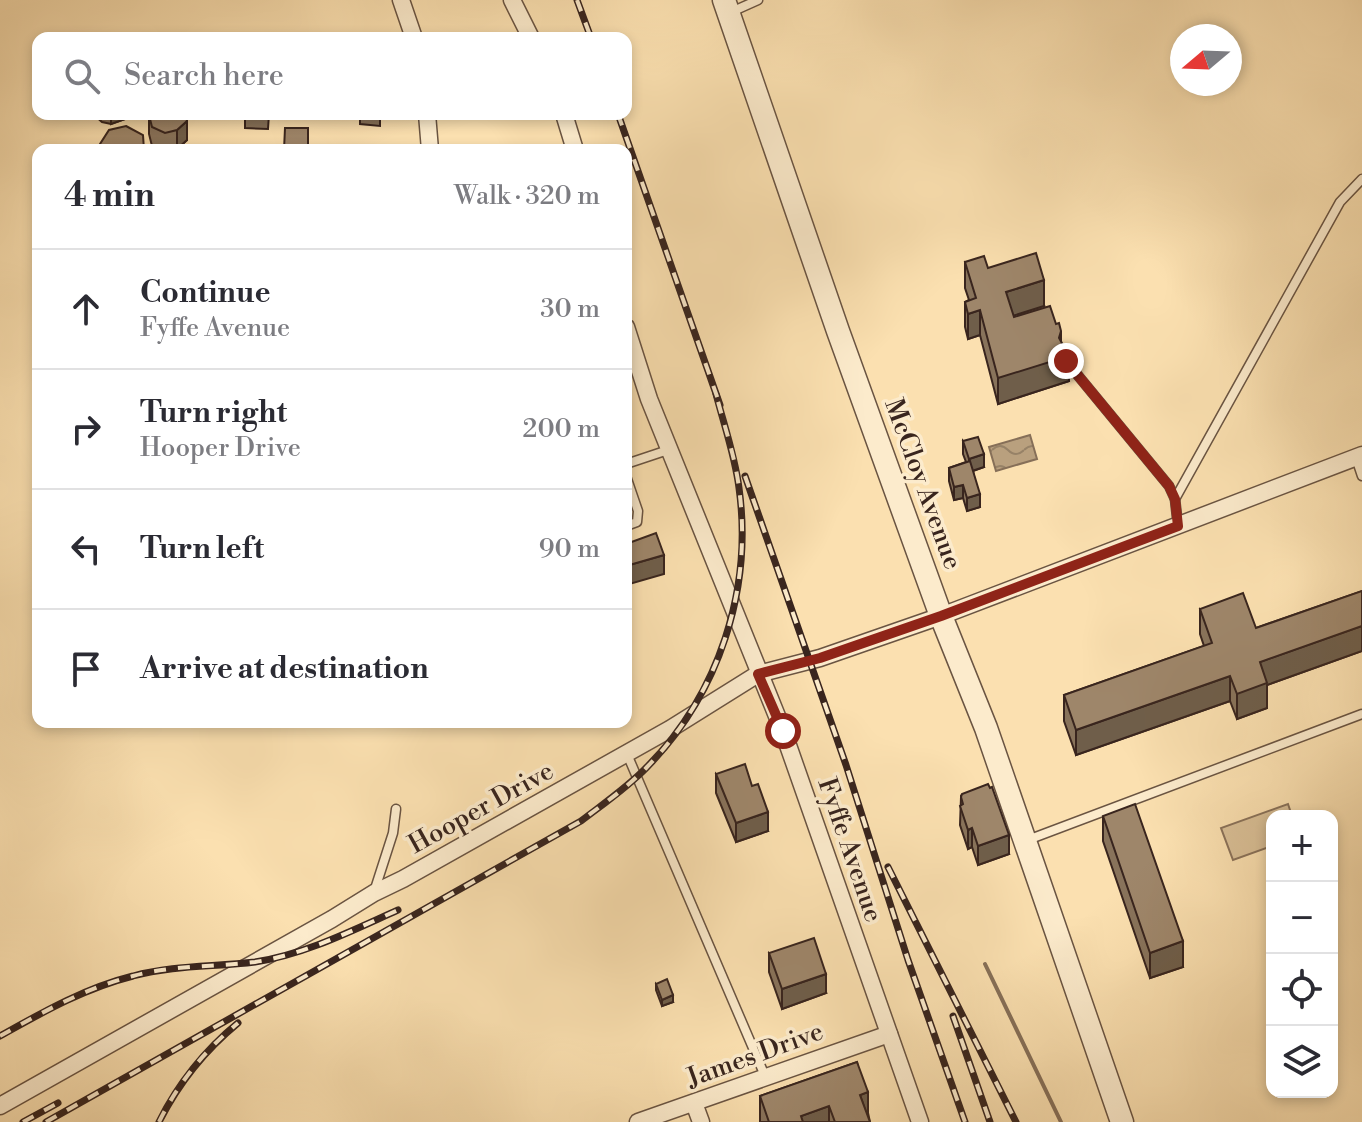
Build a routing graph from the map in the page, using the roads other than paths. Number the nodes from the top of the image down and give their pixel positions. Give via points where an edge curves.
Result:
1 (401, 0) edge
2 (512, 0) edge
3 (758, 0) edge
4 (726, 7) edge
5 (412, 32) edge
6 (528, 32) edge
7 (428, 120) edge
8 (566, 120) edge
9 (430, 144) edge
10 (573, 144) edge
11 (1362, 179) edge
12 (632, 346) edge
13 (1066, 361) edge
14 (671, 449) junction
15 (1359, 457) edge
16 (632, 462) edge
17 (1362, 476) edge
18 (632, 494) edge
19 (1175, 499) junction
20 (632, 524) edge
21 (1178, 526) junction
22 (941, 616) junction
23 (758, 674) junction
24 (1362, 714) edge
25 (626, 754) junction
26 (396, 809) dead end
27 (1024, 841) junction
28 (374, 893) junction
29 (889, 1034) junction
30 (765, 1076) junction
31 (694, 1103) junction
32 (0, 1106) edge
33 (638, 1122) edge
34 (701, 1122) edge
35 (920, 1122) edge
36 (1122, 1122) edge

1 - 5 street
2 - 6 street
3 - 4 lane
4 - 22 street, McCloy Avenue
7 - 9 street
8 - 10 street
11 - 19 lane via 1340,202
12 - 14 street, Fyffe Avenue
13 - 19 lane
14 - 16 lane
14 - 23 street, Fyffe Avenue
15 - 17 lane
15 - 21 street, Hooper Drive
18 - 20 lane via 638,511
19 - 21 lane
21 - 22 street, Hooper Drive
22 - 23 street, Hooper Drive
22 - 27 street, McCloy Avenue
23 - 25 street, Hooper Drive
23 - 29 street, Fyffe Avenue via 783,731
24 - 27 lane
25 - 28 street, Hooper Drive
25 - 30 lane
26 - 28 lane
27 - 36 street, McCloy Avenue
28 - 32 street, Hooper Drive
29 - 30 street, James Drive
29 - 35 street, Fyffe Avenue
30 - 31 street, James Drive
31 - 33 street, James Drive
31 - 34 street

